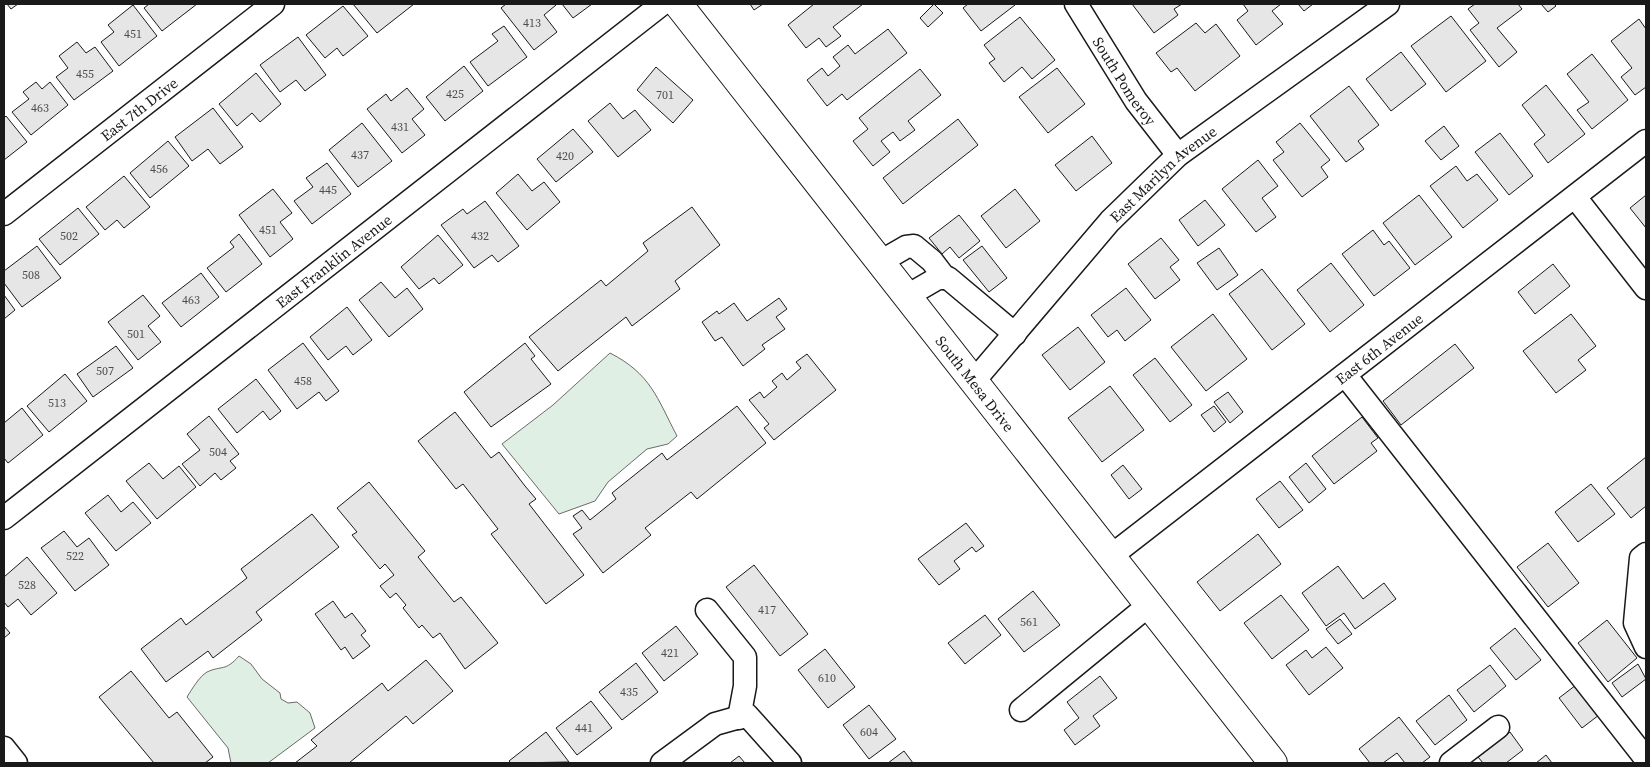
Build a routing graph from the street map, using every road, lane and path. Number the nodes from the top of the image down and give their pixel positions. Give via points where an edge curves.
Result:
1 (273, 4) edge
2 (662, 4) edge
3 (678, 4) edge
4 (1076, 4) edge
5 (1388, 4) edge
6 (1646, 142) edge
7 (1178, 155) junction
8 (1575, 197) junction
9 (4, 214) edge
10 (880, 262) junction
11 (944, 278) junction
12 (1646, 288) edge
13 (907, 296) junction
14 (1015, 334) junction
15 (1345, 375) junction
16 (974, 381) junction
17 (4, 518) edge
18 (1111, 556) junction
19 (1644, 556) edge
20 (1149, 605) junction
21 (706, 610) dead end
22 (1646, 647) edge
23 (1021, 710) dead end
24 (743, 717) junction
25 (1498, 727) dead end
26 (4, 748) edge
27 (1646, 759) edge
28 (16, 763) edge
29 (662, 763) edge
30 (790, 763) edge
31 (1273, 763) edge
32 (1451, 763) edge

1 - 9 street, East 7th Drive
2 - 17 street, East Franklin Avenue
3 - 10 main road, South Mesa Drive
4 - 7 street, South Pomeroy via 1136,101
5 - 7 street, East Marilyn Avenue
6 - 8 street, East 6th Avenue
7 - 14 street, East Marilyn Avenue via 1110,221
8 - 12 street
8 - 15 street, East 6th Avenue
10 - 11 street via 906,247 914,246 932,261
10 - 13 main road, South Mesa Drive
11 - 13 street via 938,278
11 - 14 street
13 - 16 main road, South Mesa Drive
14 - 16 street, East Marilyn Avenue
15 - 18 street, East 6th Avenue
15 - 27 street
16 - 18 main road, South Mesa Drive
18 - 20 main road, South Mesa Drive
19 - 22 street via 1635,623
20 - 23 street
20 - 31 main road, South Mesa Drive
21 - 24 street via 745,657
24 - 29 street via 715,724
24 - 30 street
25 - 32 street
26 - 28 street

